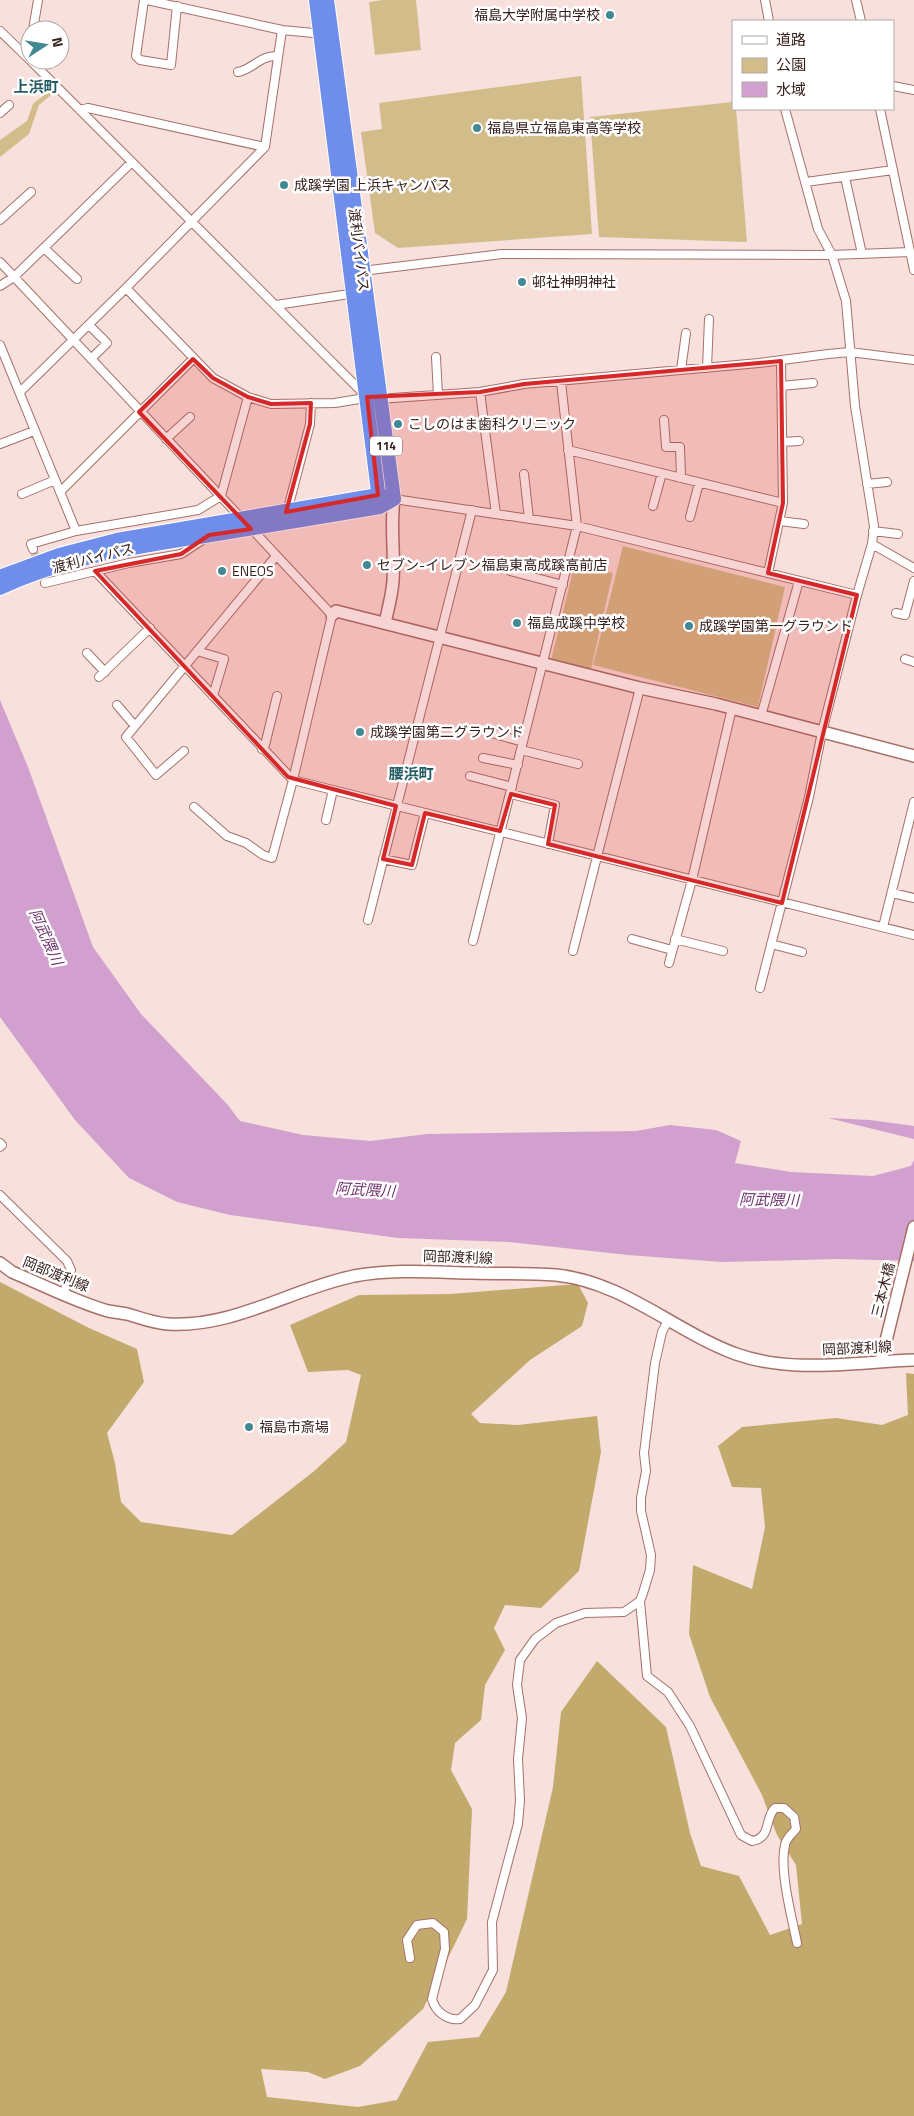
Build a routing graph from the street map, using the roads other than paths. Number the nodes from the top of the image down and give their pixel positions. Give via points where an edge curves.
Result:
1 (38, 0) edge
2 (146, 0) edge
3 (316, 0) edge
4 (327, 0) edge
5 (765, 0) edge
6 (856, 0) edge
7 (166, 2) edge
8 (177, 6) junction
9 (35, 20) edge
10 (769, 20) edge
11 (861, 20) edge
12 (282, 30) junction
13 (0, 31) edge
14 (326, 34) junction
15 (20, 50) edge
16 (277, 56) junction
17 (40, 70) edge
18 (238, 72) dead end
19 (894, 86) edge
20 (914, 90) edge
21 (9, 105) dead end
22 (80, 110) junction
23 (785, 110) edge
24 (880, 110) edge
25 (0, 113) edge
26 (265, 146) junction
27 (132, 162) junction
28 (893, 170) junction
29 (845, 177) junction
30 (806, 182) junction
31 (31, 192) dead end
32 (0, 220) edge
33 (191, 223) junction
34 (44, 248) junction
35 (910, 252) junction
36 (862, 254) junction
37 (832, 255) junction
38 (0, 262) edge
39 (914, 270) edge
40 (362, 271) junction
41 (14, 277) junction
42 (76, 279) dead end
43 (0, 286) edge
44 (126, 288) junction
45 (359, 292) junction
46 (276, 305) junction
47 (709, 319) dead end
48 (89, 325) junction
49 (686, 333) dead end
50 (73, 340) junction
51 (0, 345) edge
52 (850, 352) junction
53 (436, 356) dead end
54 (90, 359) junction
55 (193, 359) junction
56 (914, 360) edge
57 (781, 361) junction
58 (707, 368) junction
59 (681, 370) junction
60 (561, 382) junction
61 (813, 382) dead end
62 (781, 386) junction
63 (20, 392) junction
64 (480, 392) junction
65 (438, 395) junction
66 (248, 397) junction
67 (368, 398) junction
68 (311, 402) junction
69 (139, 412) junction
70 (190, 417) dead end
71 (664, 420) dead end
72 (34, 431) junction
73 (166, 439) junction
74 (799, 441) dead end
75 (782, 442) junction
76 (0, 444) edge
77 (568, 450) junction
78 (662, 473) junction
79 (524, 474) dead end
80 (681, 478) junction
81 (55, 480) junction
82 (699, 482) junction
83 (887, 482) dead end
84 (867, 484) junction
85 (60, 492) junction
86 (22, 494) dead end
87 (221, 496) junction
88 (394, 499) junction
89 (379, 501) junction
90 (783, 503) junction
91 (653, 506) dead end
92 (472, 510) junction
93 (287, 512) junction
94 (496, 514) junction
95 (690, 517) dead end
96 (529, 519) junction
97 (780, 521) junction
98 (247, 524) junction
99 (390, 524) junction
100 (804, 524) dead end
101 (577, 526) junction
102 (873, 530) junction
103 (76, 531) junction
104 (898, 534) dead end
105 (209, 535) junction
106 (872, 544) junction
107 (33, 549) dead end
108 (276, 556) junction
109 (914, 568) edge
110 (95, 571) junction
111 (510, 572) dead end
112 (768, 573) junction
113 (799, 580) junction
114 (3, 581) edge
115 (914, 581) edge
116 (45, 583) dead end
117 (562, 585) junction
118 (857, 595) junction
119 (896, 613) dead end
120 (332, 614) junction
121 (385, 623) junction
122 (150, 628) junction
123 (440, 637) junction
124 (197, 651) junction
125 (87, 653) dead end
126 (905, 659) dead end
127 (914, 662) edge
128 (185, 665) junction
129 (544, 665) junction
130 (640, 688) junction
131 (213, 696) junction
132 (277, 696) dead end
133 (117, 705) dead end
134 (732, 708) junction
135 (761, 716) junction
136 (135, 726) junction
137 (488, 732) dead end
138 (822, 732) junction
139 (522, 746) junction
140 (262, 749) junction
141 (184, 751) dead end
142 (914, 756) edge
143 (483, 758) dead end
144 (578, 764) dead end
145 (518, 765) junction
146 (470, 776) dead end
147 (293, 780) junction
148 (333, 790) junction
149 (511, 791) junction
150 (914, 802) edge
151 (396, 806) junction
152 (194, 807) dead end
153 (425, 813) junction
154 (326, 820) dead end
155 (500, 831) junction
156 (548, 844) junction
157 (596, 856) junction
158 (383, 859) junction
159 (692, 880) junction
160 (892, 893) junction
161 (914, 898) edge
162 (782, 903) junction
163 (368, 920) dead end
164 (883, 927) junction
165 (914, 935) edge
166 (632, 939) dead end
167 (675, 939) junction
168 (473, 941) dead end
169 (771, 944) junction
170 (672, 950) junction
171 (573, 951) dead end
172 (723, 951) dead end
173 (802, 952) dead end
174 (669, 963) dead end
175 (760, 988) dead end
176 (0, 1143) edge
177 (0, 1147) edge
178 (0, 1195) edge
179 (914, 1227) edge
180 (0, 1264) edge
181 (64, 1293) junction
182 (669, 1320) junction
183 (914, 1360) edge
184 (881, 1361) junction
185 (640, 1601) junction
186 (797, 1943) dead end
187 (410, 1958) dead end

1 - 9 street
2 - 7 street
2 - 8 street via 136,56 140,60 171,65
3 - 14 highway, 渡利バイパス / 114
4 - 14 highway, 渡利バイパス / 114
5 - 10 street
6 - 11 street
7 - 8 street
8 - 12 street
12 - 14 street
12 - 16 street
13 - 15 street
14 - 40 highway, 渡利バイパス / 114
14 - 45 highway, 渡利バイパス / 114
16 - 18 street via 267,55
16 - 26 street
17 - 22 street
19 - 20 street
21 - 25 street
22 - 26 street via 88,108
22 - 27 street
23 - 30 street
24 - 28 street
26 - 33 street
27 - 33 street
27 - 34 street
28 - 29 street
28 - 35 street
29 - 30 street
29 - 36 street
30 - 37 street via 818,229
31 - 32 street
33 - 44 street
33 - 46 street
34 - 41 street
34 - 42 street
35 - 36 street
35 - 39 street
36 - 37 street
37 - 40 street via 502,254
37 - 52 street via 846,301
38 - 41 street
40 - 45 highway, 渡利バイパス / 114
41 - 43 street
41 - 50 street
44 - 48 street
44 - 55 street
45 - 46 street
45 - 67 highway, 渡利バイパス / 114
46 - 67 street
47 - 58 street
48 - 50 street
48 - 54 street via 107,344
49 - 59 street
50 - 54 street
50 - 63 street
51 - 63 street
52 - 56 street
52 - 57 street
52 - 84 street
53 - 65 street
54 - 69 street
55 - 66 street via 213,378
55 - 69 street
57 - 58 street
57 - 62 street
58 - 59 street
59 - 60 street
60 - 64 street via 524,384
60 - 77 street
61 - 62 street
62 - 75 street
63 - 72 street
64 - 65 street
64 - 94 street
65 - 67 street
66 - 68 street via 271,404
66 - 87 street
67 - 68 street via 335,403
67 - 88 highway, 渡利バイパス / 114
67 - 89 highway, 渡利バイパス / 114
68 - 93 street via 310,424
69 - 73 street
69 - 85 street
70 - 73 street
71 - 80 street via 666,447 680,447
72 - 76 street
72 - 81 street
73 - 87 street
74 - 75 street
75 - 90 street
77 - 78 street
77 - 101 street
78 - 80 street
78 - 91 street
79 - 96 street
80 - 82 street
81 - 85 street
81 - 86 street
82 - 90 street
82 - 95 street
83 - 84 street
84 - 102 street
85 - 103 street
87 - 98 street
87 - 103 street via 198,510
88 - 89 highway, 渡利バイパス
88 - 92 street
88 - 99 main road
89 - 93 highway, 渡利バイパス
89 - 98 highway, 渡利バイパス
89 - 99 main road
90 - 97 street
92 - 94 street
92 - 123 street
93 - 98 highway, 渡利バイパス
94 - 96 street
96 - 101 street
97 - 100 street
97 - 112 street
98 - 105 highway, 渡利バイパス
98 - 108 street
98 - 114 highway, 渡利バイパス via 145,534 90,546 28,565
99 - 121 main road via 394,548 393,581
101 - 112 street
101 - 117 street
102 - 104 street
102 - 106 street
103 - 107 street via 31,544
105 - 110 street via 181,554
105 - 114 highway, 渡利バイパス via 88,557
106 - 109 street
106 - 118 street
108 - 120 street
108 - 124 street
110 - 116 street
110 - 122 street
111 - 117 street
112 - 113 street
113 - 118 street
113 - 135 street
115 - 119 street via 905,614
117 - 129 street
118 - 138 street
120 - 121 main road via 336,611
120 - 147 street
121 - 123 main road
122 - 125 street via 102,674
122 - 128 street
123 - 129 main road
123 - 151 street
124 - 128 street
124 - 131 street via 224,659
126 - 127 street
128 - 131 street
128 - 136 street
129 - 130 main road
129 - 139 street
130 - 134 main road
130 - 157 street
131 - 140 street
132 - 140 street
133 - 136 street
134 - 135 main road
134 - 159 street
135 - 138 main road
136 - 141 street via 126,737 156,775
137 - 139 street
138 - 142 main road
138 - 162 street
139 - 144 street
139 - 145 street
140 - 147 street
143 - 145 street
145 - 149 street
146 - 149 street
147 - 148 street
147 - 152 street via 272,858 227,836
148 - 151 street
148 - 154 street
149 - 155 street
149 - 156 street via 556,805
150 - 160 street
151 - 153 street
151 - 158 street
153 - 155 street
153 - 158 street via 412,865
155 - 156 street
155 - 168 street
156 - 157 street
157 - 159 street
157 - 171 street
158 - 163 street
159 - 162 street
159 - 167 street
160 - 161 street
160 - 164 street
162 - 164 street
162 - 169 street
164 - 165 street
166 - 170 street
167 - 170 street
167 - 172 street
169 - 173 street
169 - 175 street
170 - 174 street
176 - 177 street
178 - 181 street via 67,1261 71,1270
179 - 184 main road, 三本木橋
180 - 181 main road, 岡部渡利線
181 - 182 main road, 岡部渡利線 via 107,1310 168,1324 216,1320 353,1276 414,1271 554,1275 600,1284
182 - 184 main road, 岡部渡利線 via 696,1336 766,1362 810,1365
182 - 185 street via 656,1355 649,1405 644,1454 646,1471 640,1502 651,1560
183 - 184 main road, 岡部渡利線
185 - 186 street via 647,1676 668,1692 690,1726 741,1835 752,1841 762,1837 776,1808 784,1808 794,1817 796,1829 788,1838 784,1852 785,1879
185 - 187 street via 624,1612 585,1613 556,1622 535,1639 520,1660 516,1685 522,1718 518,1824 492,1922 493,1970 475,2005 460,2019 454,2020 433,2005 445,1942 444,1932 433,1923 423,1923 412,1929 407,1940

